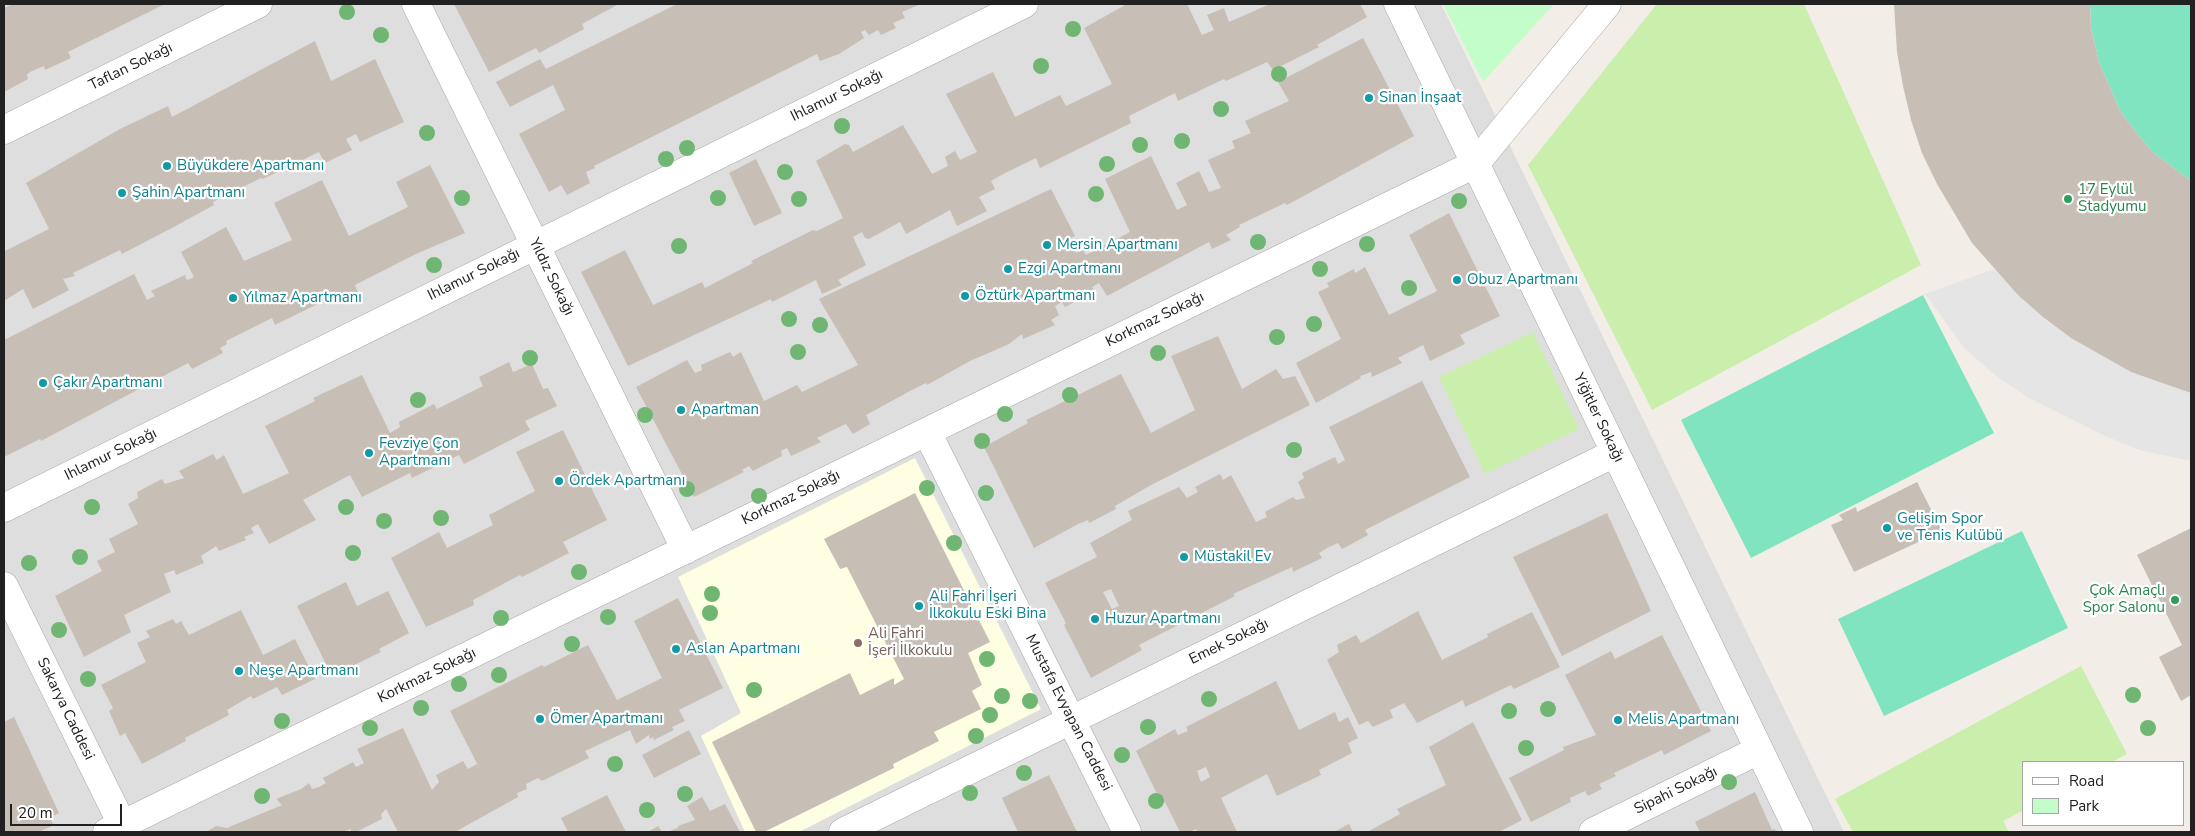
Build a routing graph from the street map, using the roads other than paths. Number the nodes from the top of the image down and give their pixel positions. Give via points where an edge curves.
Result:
1 (258, 4) edge
2 (416, 4) edge
3 (1024, 4) edge
4 (1398, 4) edge
5 (1607, 4) edge
6 (4, 130) edge
7 (1475, 164) junction
8 (535, 245) junction
9 (927, 432) junction
10 (1615, 453) junction
11 (4, 508) edge
12 (686, 550) junction
13 (4, 586) edge
14 (1071, 719) junction
15 (1759, 750) junction
16 (118, 830) edge
17 (843, 832) edge
18 (1127, 832) edge
19 (1592, 832) edge
20 (1799, 832) edge

1 - 6 street, Taflan Sokağı
2 - 8 street, Yıldız Sokağı
3 - 8 street, Ihlamur Sokağı
4 - 7 street, Yiğitler Sokağı
5 - 7 street
7 - 9 street, Korkmaz Sokağı
7 - 10 street, Yiğitler Sokağı
8 - 11 street, Ihlamur Sokağı
8 - 12 street, Yıldız Sokağı
9 - 12 street, Korkmaz Sokağı
9 - 14 street, Mustafa Evyapan Caddesi
10 - 14 street, Emek Sokağı
10 - 15 street, Yiğitler Sokağı
12 - 16 street, Korkmaz Sokağı
13 - 16 street, Sakarya Caddesi
14 - 17 street, Emek Sokağı
14 - 18 street, Mustafa Evyapan Caddesi
15 - 19 street, Sipahi Sokağı
15 - 20 street, Yiğitler Sokağı

